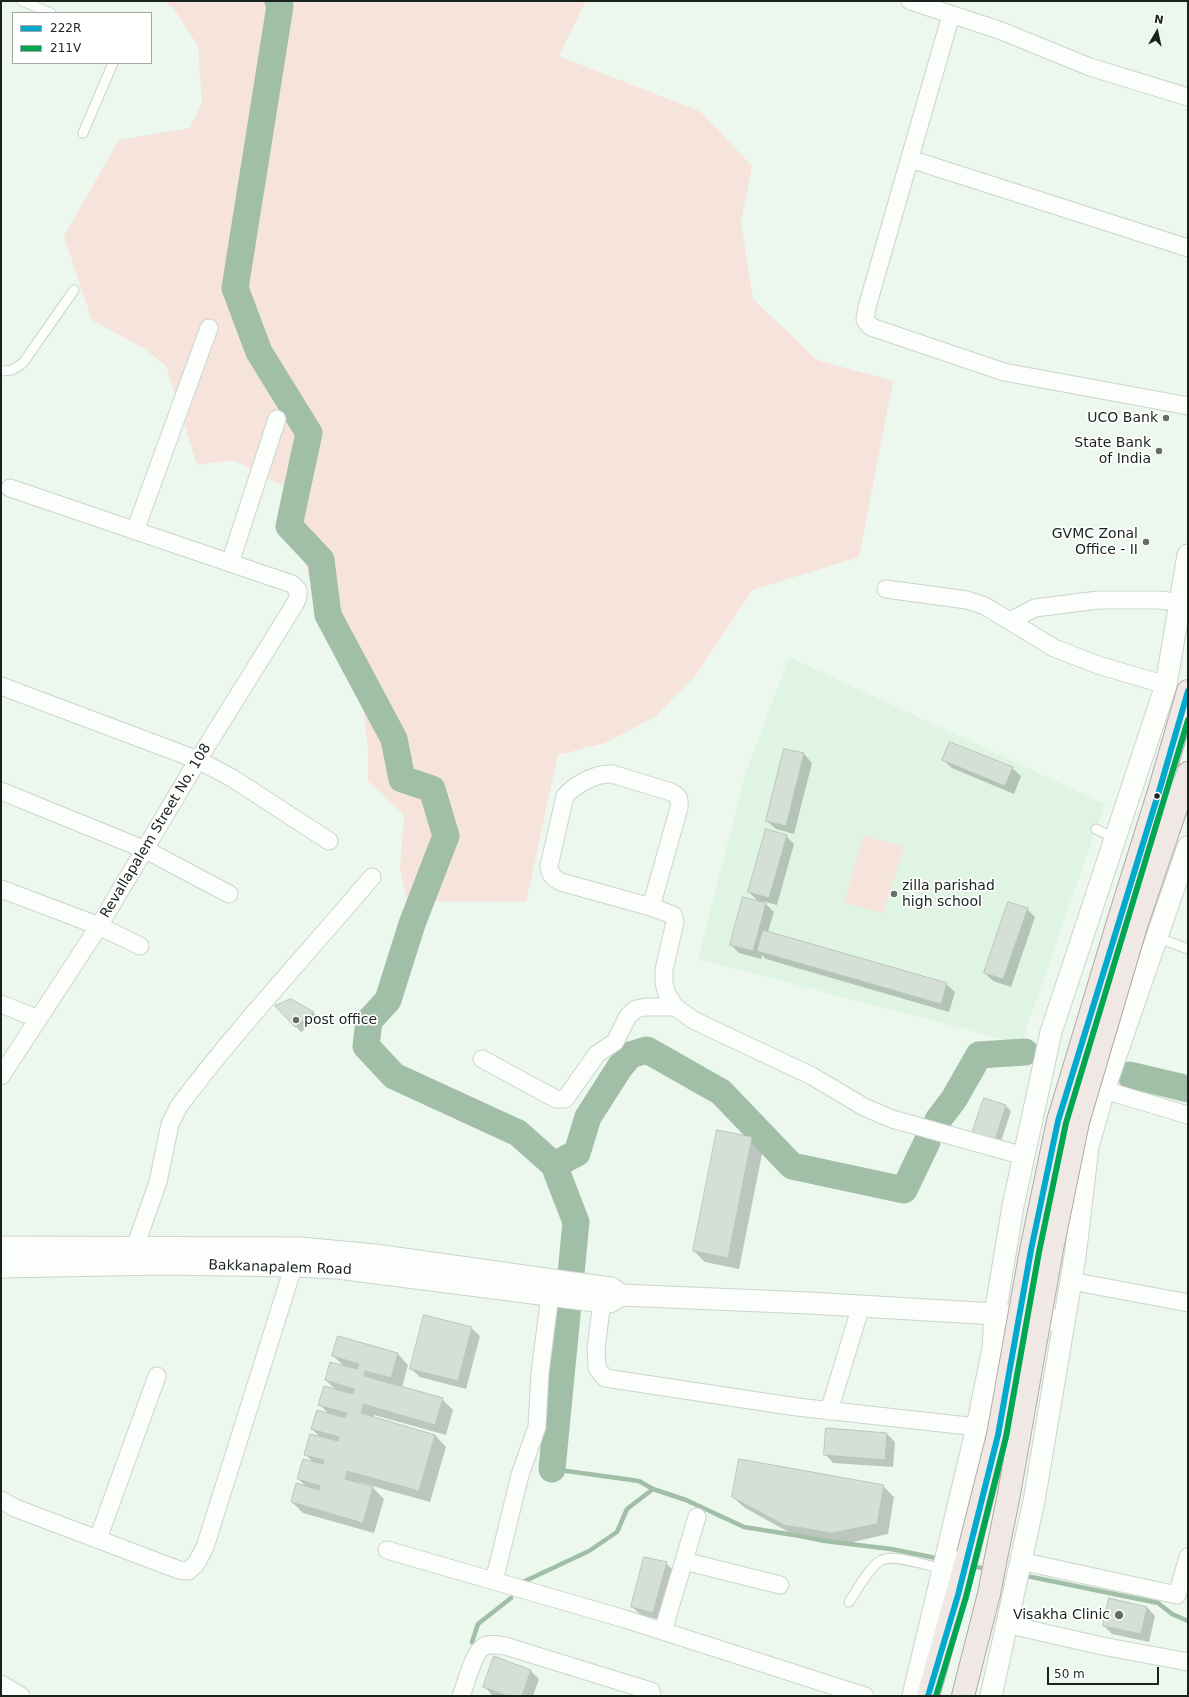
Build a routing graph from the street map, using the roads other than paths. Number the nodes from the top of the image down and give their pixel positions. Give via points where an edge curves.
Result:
1 (22, 1) edge
2 (910, 1) edge
3 (49, 12) edge
4 (951, 14) junction
5 (113, 64) edge
6 (1188, 97) edge
7 (83, 133) dead end
8 (910, 159) junction
9 (1188, 248) edge
10 (74, 290) dead end
11 (209, 328) dead end
12 (1, 371) edge
13 (1188, 406) edge
14 (277, 419) dead end
15 (10, 488) dead end
16 (135, 531) junction
17 (1188, 555) edge
18 (230, 563) junction
19 (886, 589) dead end
20 (1180, 603) junction
21 (1010, 620) junction
22 (1166, 685) junction
23 (1, 686) edge
24 (1188, 691) edge
25 (198, 760) junction
26 (1188, 773) edge
27 (1, 790) edge
28 (1096, 829) dead end
29 (1116, 839) junction
30 (329, 840) dead end
31 (1188, 847) edge
32 (146, 850) junction
33 (372, 877) dead end
34 (1, 889) edge
35 (229, 894) dead end
36 (651, 907) junction
37 (1127, 923) junction
38 (99, 926) junction
39 (1156, 937) junction
40 (140, 946) dead end
41 (1188, 949) edge
42 (1, 1004) edge
43 (675, 1007) junction
44 (42, 1014) junction
45 (482, 1058) dead end
46 (1, 1076) edge
47 (1104, 1090) junction
48 (1188, 1115) edge
49 (1024, 1156) junction
50 (1, 1247) edge
51 (135, 1247) junction
52 (297, 1257) junction
53 (1, 1267) edge
54 (1071, 1281) junction
55 (556, 1291) junction
56 (603, 1296) junction
57 (1188, 1303) edge
58 (861, 1306) junction
59 (995, 1314) junction
60 (1063, 1321) junction
61 (157, 1376) dead end
62 (829, 1411) junction
63 (977, 1427) junction
64 (1, 1500) edge
65 (697, 1517) dead end
66 (98, 1539) junction
67 (387, 1550) dead end
68 (684, 1561) junction
69 (1187, 1564) edge
70 (1018, 1570) junction
71 (953, 1572) junction
72 (494, 1581) junction
73 (780, 1585) dead end
74 (849, 1602) dead end
75 (1006, 1624) junction
76 (663, 1631) junction
77 (1188, 1662) edge
78 (1, 1684) edge
79 (21, 1696) edge
80 (461, 1696) edge
81 (652, 1696) edge
82 (865, 1696) edge
83 (913, 1696) edge
84 (928, 1696) edge
85 (963, 1696) edge
86 (991, 1696) edge

1 - 3 lane
2 - 4 street
4 - 6 street via 999,30 1090,67
4 - 8 street
5 - 7 lane
8 - 9 street
8 - 13 street via 867,307 865,320 871,327 1004,372
10 - 12 lane via 23,363 12,370
11 - 16 street
14 - 18 street
15 - 16 street
16 - 18 street
17 - 20 street
18 - 25 street, Revallapalem Street No. 108 via 292,584 298,590 298,597
19 - 21 street via 967,600 985,606
20 - 21 street via 1160,600 1098,600 1035,608
20 - 22 street
21 - 22 street via 1054,648
22 - 29 street
23 - 25 street
24 - 37 main road via 1160,788
25 - 30 street via 232,778
25 - 32 street, Revallapalem Street No. 108
26 - 37 main road
27 - 32 street
28 - 29 lane
29 - 49 street via 1051,1032
31 - 39 street
32 - 35 street
32 - 38 street, Revallapalem Street No. 108
33 - 51 street via 276,986 179,1106 170,1124 161,1170
34 - 38 street
36 - 36 street via 561,882 550,873 565,796 595,776 612,774 678,796 679,808
36 - 43 street via 673,915 664,983
37 - 71 main road, bridge via 1058,1121 1031,1250 998,1435 968,1554
37 - 85 main road, bridge via 1078,1122 1052,1248 994,1570
38 - 40 street
38 - 44 street, Revallapalem Street No. 108
39 - 41 lane
39 - 47 street
42 - 44 street
43 - 45 street via 636,1009 628,1016 615,1042 597,1054 565,1099 556,1099
43 - 49 street via 695,1021 812,1076 864,1107 892,1119
44 - 46 street, Revallapalem Street No. 108
47 - 48 street
47 - 54 street via 1088,1147
49 - 59 street
50 - 51 street
51 - 52 street
52 - 53 street, Bakkanapalem Road via 164,1264
52 - 55 street via 375,1255
52 - 66 street via 205,1547 196,1564 188,1571 179,1570
54 - 57 street
54 - 60 street
55 - 56 street
55 - 72 street via 540,1373 537,1427 520,1475
56 - 58 street
56 - 62 street via 596,1349 597,1368 605,1378
58 - 59 street
58 - 62 street
59 - 60 street
59 - 63 street via 992,1348
60 - 70 street via 1034,1501
61 - 66 street
62 - 63 street
63 - 71 street
64 - 66 street via 15,1508
65 - 68 street
67 - 72 street
68 - 73 street
68 - 76 street
69 - 70 street via 1177,1594
70 - 75 street
71 - 74 lane via 897,1559 880,1560
71 - 83 street
71 - 84 main road
72 - 76 street
75 - 77 street
75 - 86 street
76 - 82 street
78 - 79 street
80 - 81 street via 477,1654 483,1647 492,1644 651,1691

